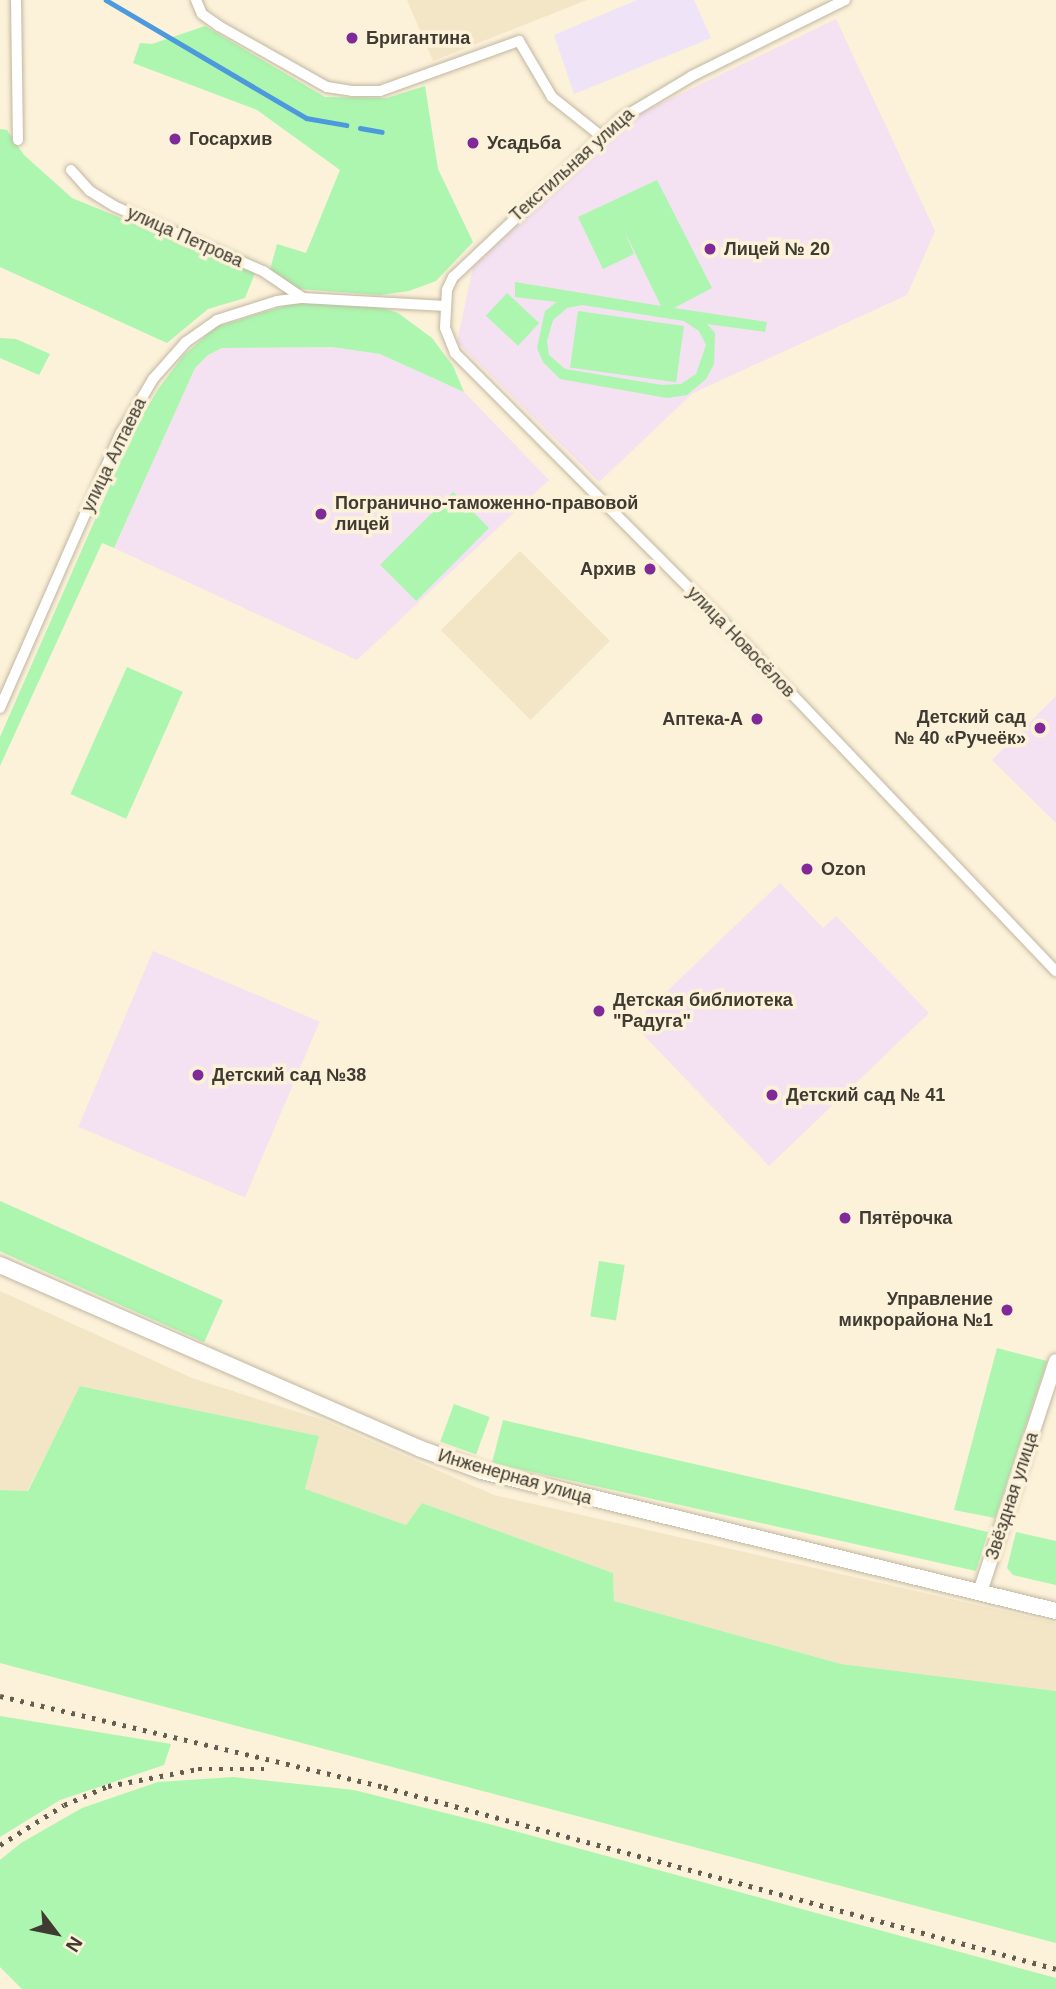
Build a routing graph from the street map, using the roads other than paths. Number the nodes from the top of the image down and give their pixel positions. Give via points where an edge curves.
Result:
1 (16, 0) edge
2 (196, 0) edge
3 (845, 0) edge
4 (601, 136) junction
5 (18, 140) dead end
6 (71, 170) dead end
7 (303, 298) junction
8 (444, 306) junction
9 (0, 708) edge
10 (1056, 971) edge
11 (0, 1265) edge
12 (1056, 1361) edge
13 (980, 1592) junction
14 (1056, 1611) edge

1 - 5 street
2 - 4 street via 202,14 219,26 327,87 352,91 380,92 519,41 552,97
3 - 4 street, Текстильная улица via 642,103
4 - 8 street, Текстильная улица via 472,255 453,277
6 - 7 street, улица Петрова via 90,191 114,206 263,271
7 - 8 street, улица Алтаева
7 - 9 street, улица Алтаева via 259,305 217,320 186,342 153,379 121,433
8 - 10 street, улица Новосёлов via 445,328 455,353 738,638
11 - 13 main road, Инженерная улица via 421,1449 482,1471
12 - 13 street, Звёздная улица
13 - 14 main road, Инженерная улица

